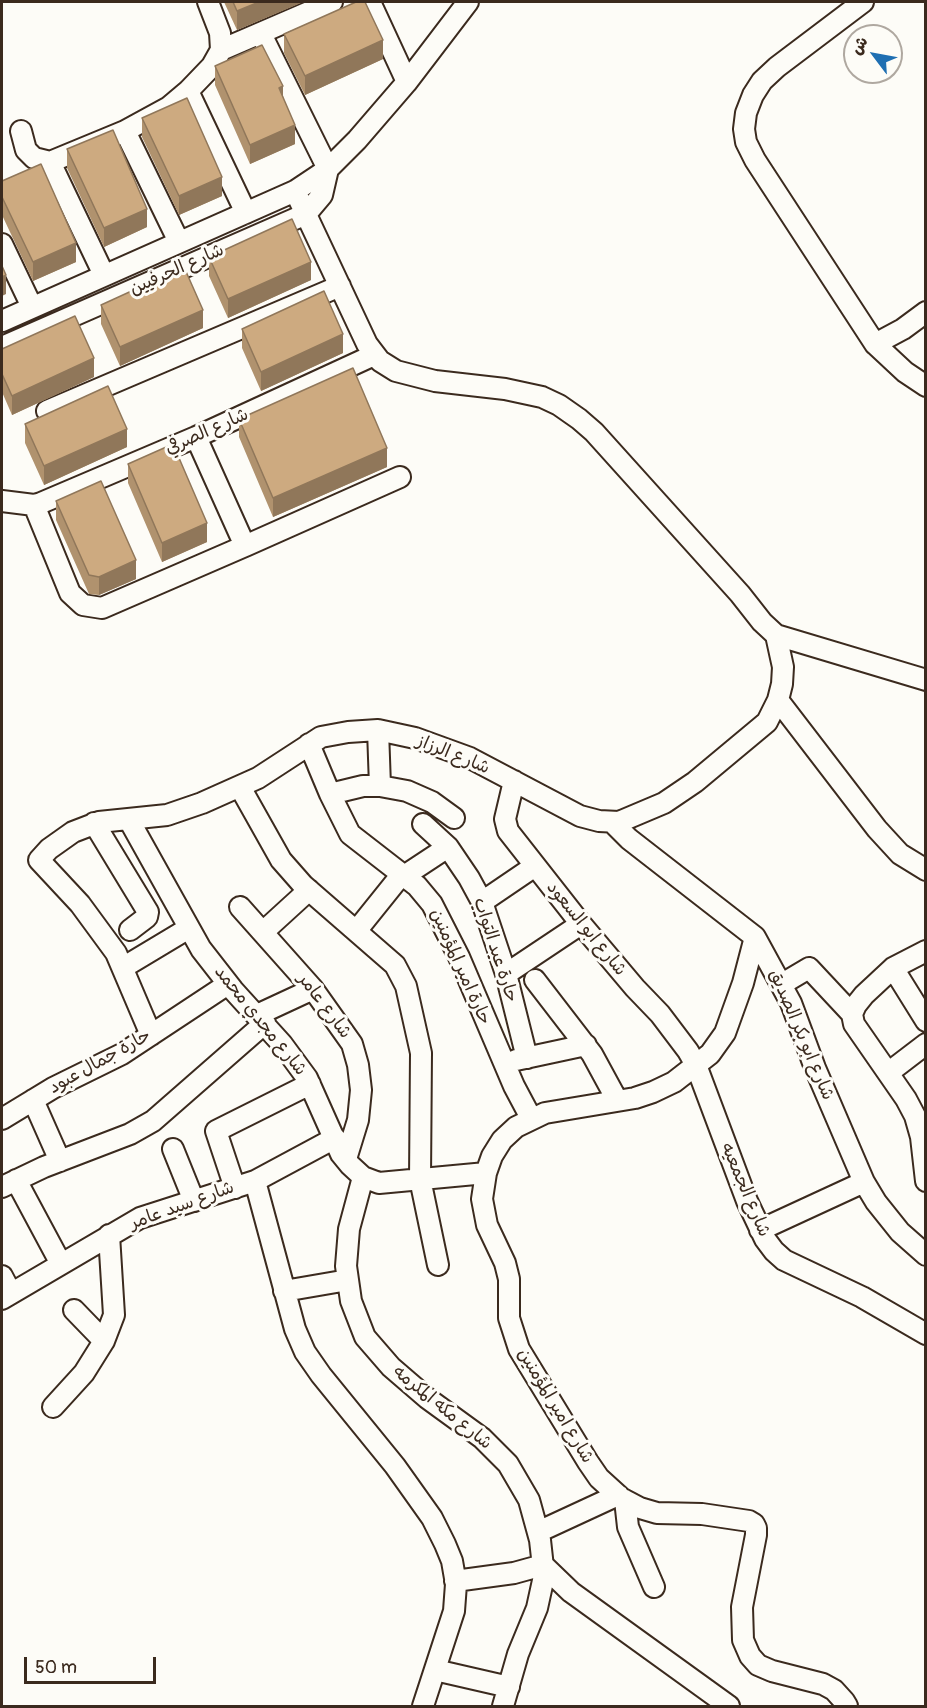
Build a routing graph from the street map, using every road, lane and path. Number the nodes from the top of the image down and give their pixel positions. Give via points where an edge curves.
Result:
1 (208, 2) edge
2 (332, 2) edge
3 (370, 2) edge
4 (468, 2) edge
5 (863, 2) edge
6 (261, 34) junction
7 (221, 50) junction
8 (407, 82) junction
9 (188, 91) junction
10 (21, 131) dead end
11 (125, 131) junction
12 (50, 162) junction
13 (328, 169) junction
14 (296, 191) junction
15 (246, 213) junction
16 (306, 214) junction
17 (179, 242) junction
18 (2, 244) edge
19 (104, 275) junction
20 (340, 286) junction
21 (32, 307) junction
22 (926, 312) edge
23 (2, 321) edge
24 (875, 344) junction
25 (2, 347) edge
26 (374, 355) junction
27 (926, 386) edge
28 (47, 411) edge
29 (196, 437) junction
30 (400, 477) dead end
31 (2, 501) edge
32 (34, 505) junction
33 (245, 546) junction
34 (776, 635) junction
35 (926, 680) edge
36 (778, 700) junction
37 (378, 730) junction
38 (309, 744) junction
39 (514, 781) junction
40 (380, 786) junction
41 (240, 787) junction
42 (330, 794) junction
43 (454, 819) dead end
44 (129, 820) junction
45 (612, 822) junction
46 (94, 824) junction
47 (423, 824) dead end
48 (448, 847) junction
49 (535, 866) junction
50 (926, 870) edge
51 (403, 875) junction
52 (309, 890) junction
53 (482, 902) junction
54 (240, 907) dead end
55 (581, 924) junction
56 (189, 928) junction
57 (130, 930) dead end
58 (357, 930) junction
59 (263, 932) junction
60 (755, 937) junction
61 (926, 951) edge
62 (123, 967) junction
63 (893, 968) junction
64 (506, 974) junction
65 (535, 980) dead end
66 (228, 984) junction
67 (782, 984) junction
68 (314, 989) junction
69 (852, 1014) junction
70 (261, 1019) junction
71 (926, 1021) edge
72 (152, 1035) junction
73 (926, 1044) edge
74 (586, 1046) junction
75 (527, 1058) junction
76 (503, 1063) junction
77 (696, 1065) junction
78 (888, 1073) junction
79 (310, 1084) junction
80 (33, 1100) junction
81 (617, 1100) junction
82 (531, 1118) junction
83 (2, 1119) edge
84 (922, 1125) edge
85 (335, 1138) junction
86 (173, 1149) dead end
87 (345, 1160) junction
88 (60, 1161) junction
89 (486, 1173) junction
90 (363, 1177) junction
91 (420, 1179) junction
92 (6, 1181) edge
93 (255, 1181) junction
94 (926, 1181) edge
95 (864, 1182) junction
96 (235, 1188) junction
97 (194, 1201) junction
98 (760, 1230) junction
99 (109, 1235) junction
100 (926, 1255) edge
101 (61, 1264) junction
102 (438, 1265) dead end
103 (348, 1280) junction
104 (5, 1289) edge
105 (284, 1291) junction
106 (74, 1310) dead end
107 (926, 1334) edge
108 (104, 1341) junction
109 (53, 1407) dead end
110 (622, 1498) junction
111 (538, 1532) junction
112 (543, 1565) junction
113 (455, 1581) junction
114 (654, 1587) dead end
115 (435, 1670) junction
116 (509, 1687) junction
117 (423, 1707) edge
118 (503, 1707) edge
119 (729, 1707) edge
120 (847, 1707) edge

1 - 7 street via 220,33
2 - 6 street
3 - 8 street
4 - 8 street, شارع الحرفيين
5 - 24 street via 762,81 753,94 744,129 754,160
6 - 7 street
6 - 13 street
7 - 9 street via 212,66
8 - 13 street, شارع الحرفيين
9 - 11 street via 170,107
9 - 15 street
10 - 12 street via 26,150 34,158
11 - 12 street
11 - 17 street
12 - 19 street
13 - 14 street, شارع الحرفيين
13 - 16 street, شارع الحرفيين via 322,195
14 - 15 street, شارع الحرفيين
14 - 16 street
15 - 17 street, شارع الحرفيين
16 - 20 street
16 - 25 street, شارع الحرفيين
17 - 19 street, شارع الحرفيين
18 - 21 street
19 - 21 street, شارع الحرفيين
20 - 26 street
20 - 28 street
21 - 23 street, شارع الحرفيين
22 - 24 street
24 - 27 street
26 - 29 street, شارع الصرفي
26 - 34 street via 396,371 435,381 542,397 579,419
29 - 32 street, شارع الصرفي
29 - 33 street
30 - 33 street
31 - 32 street, شارع الصرفي
32 - 33 street via 70,593 92,608 102,608
34 - 35 street
34 - 36 street, شارع الرزاز via 783,668
36 - 45 street, شارع الرزاز via 767,722 695,782 664,803
36 - 50 street via 877,829 900,854
37 - 38 street, شارع الرزاز via 321,737
37 - 39 street, شارع الرزاز via 415,738 470,758
37 - 40 street
38 - 41 street, شارع الرزاز
38 - 42 street, حارة امير المؤمنين
39 - 45 street, شارع الرزاز via 580,816
39 - 49 street, شارع ابو السعود via 506,826
40 - 42 street
40 - 43 street via 407,790
41 - 44 street, شارع الرزاز via 167,815
41 - 52 street via 280,860
42 - 51 street, حارة امير المؤمنين via 350,834
44 - 46 street, شارع الرزاز
44 - 56 street, شارع مجدي محمد
45 - 60 street, شارع ابو بكر الصديق
46 - 57 street via 148,912
46 - 62 street, شارع الرزاز via 73,832 39,860 80,904
47 - 48 street, حارة عبد التواب
48 - 51 street
48 - 53 street, حارة عبد التواب
49 - 53 street
49 - 55 street, شارع ابو السعود
51 - 58 street
51 - 76 street, حارة امير المؤمنين via 417,886 437,913
52 - 58 street
52 - 59 street
53 - 64 street, حارة عبد التواب
54 - 59 street, شارع عامر
55 - 64 street
55 - 77 street, شارع ابو السعود via 669,1024
56 - 62 street
56 - 66 street, شارع مجدي محمد
58 - 91 street via 395,965 406,986 421,1053
59 - 68 street, شارع عامر
60 - 67 street, شارع ابو بكر الصديق
60 - 77 street, شارع امير المؤمنين via 725,1033
61 - 63 street
62 - 72 street
63 - 69 street via 860,1000
63 - 71 street
64 - 75 street, حارة عبد التواب
65 - 74 street
66 - 70 street, شارع مجدي محمد
66 - 72 street, حارة جمال عبود
67 - 69 street via 809,968
67 - 95 street, شارع ابو بكر الصديق
68 - 70 street
68 - 87 street, شارع عامر via 352,1044 358,1065 358,1120
69 - 78 street via 854,1024
70 - 79 street, شارع مجدي محمد
70 - 88 street via 153,1121
72 - 80 street, حارة جمال عبود
73 - 78 street
74 - 75 street
74 - 81 street
75 - 76 street
76 - 82 street, حارة امير المؤمنين
77 - 81 street, شارع امير المؤمنين via 653,1092
77 - 98 street, شارع الجمعيه
78 - 84 street
79 - 85 street, شارع مجدي محمد
79 - 96 street via 216,1131
80 - 83 street, حارة جمال عبود
80 - 88 street
81 - 82 street, شارع امير المؤمنين
82 - 89 street, شارع امير المؤمنين via 502,1140
84 - 94 street
85 - 87 street, شارع مجدي محمد
85 - 93 street, شارع سيد عامر
86 - 97 street
87 - 90 street, شارع مجدي محمد
88 - 92 street
89 - 91 street
89 - 110 street, شارع امير المؤمنين via 484,1212 505,1263 509,1318 519,1349 599,1478
90 - 91 street via 379,1183
90 - 103 street, شارع مكه المكرمه via 349,1229
91 - 102 street
92 - 101 street
93 - 96 street, شارع سيد عامر
93 - 105 street
95 - 98 street
95 - 100 street, شارع ابو بكر الصديق via 900,1232
96 - 97 street, شارع سيد عامر
97 - 99 street, شارع سيد عامر via 140,1218
98 - 107 street, شارع الجمعيه via 784,1260 862,1297
99 - 101 street, شارع سيد عامر
99 - 108 street via 114,1315
101 - 104 street, شارع سيد عامر
103 - 105 street
103 - 111 street, شارع مكه المكرمه via 351,1301 365,1337 392,1367 482,1438 508,1464 529,1500
105 - 113 street via 305,1352 432,1518 452,1561
106 - 108 street
108 - 109 street via 84,1373
110 - 111 street
110 - 114 street via 628,1527
110 - 120 street, شارع امير المؤمنين via 657,1513 702,1515 754,1524 756,1535 742,1607 742,1640 750,1656 772,1671 834,1690
111 - 112 street, شارع مكه المكرمه
112 - 113 street
112 - 116 street, شارع مكه المكرمه via 537,1608
112 - 119 street via 571,1592
113 - 115 street via 454,1611
115 - 116 street
115 - 117 street
116 - 118 street, شارع مكه المكرمه

